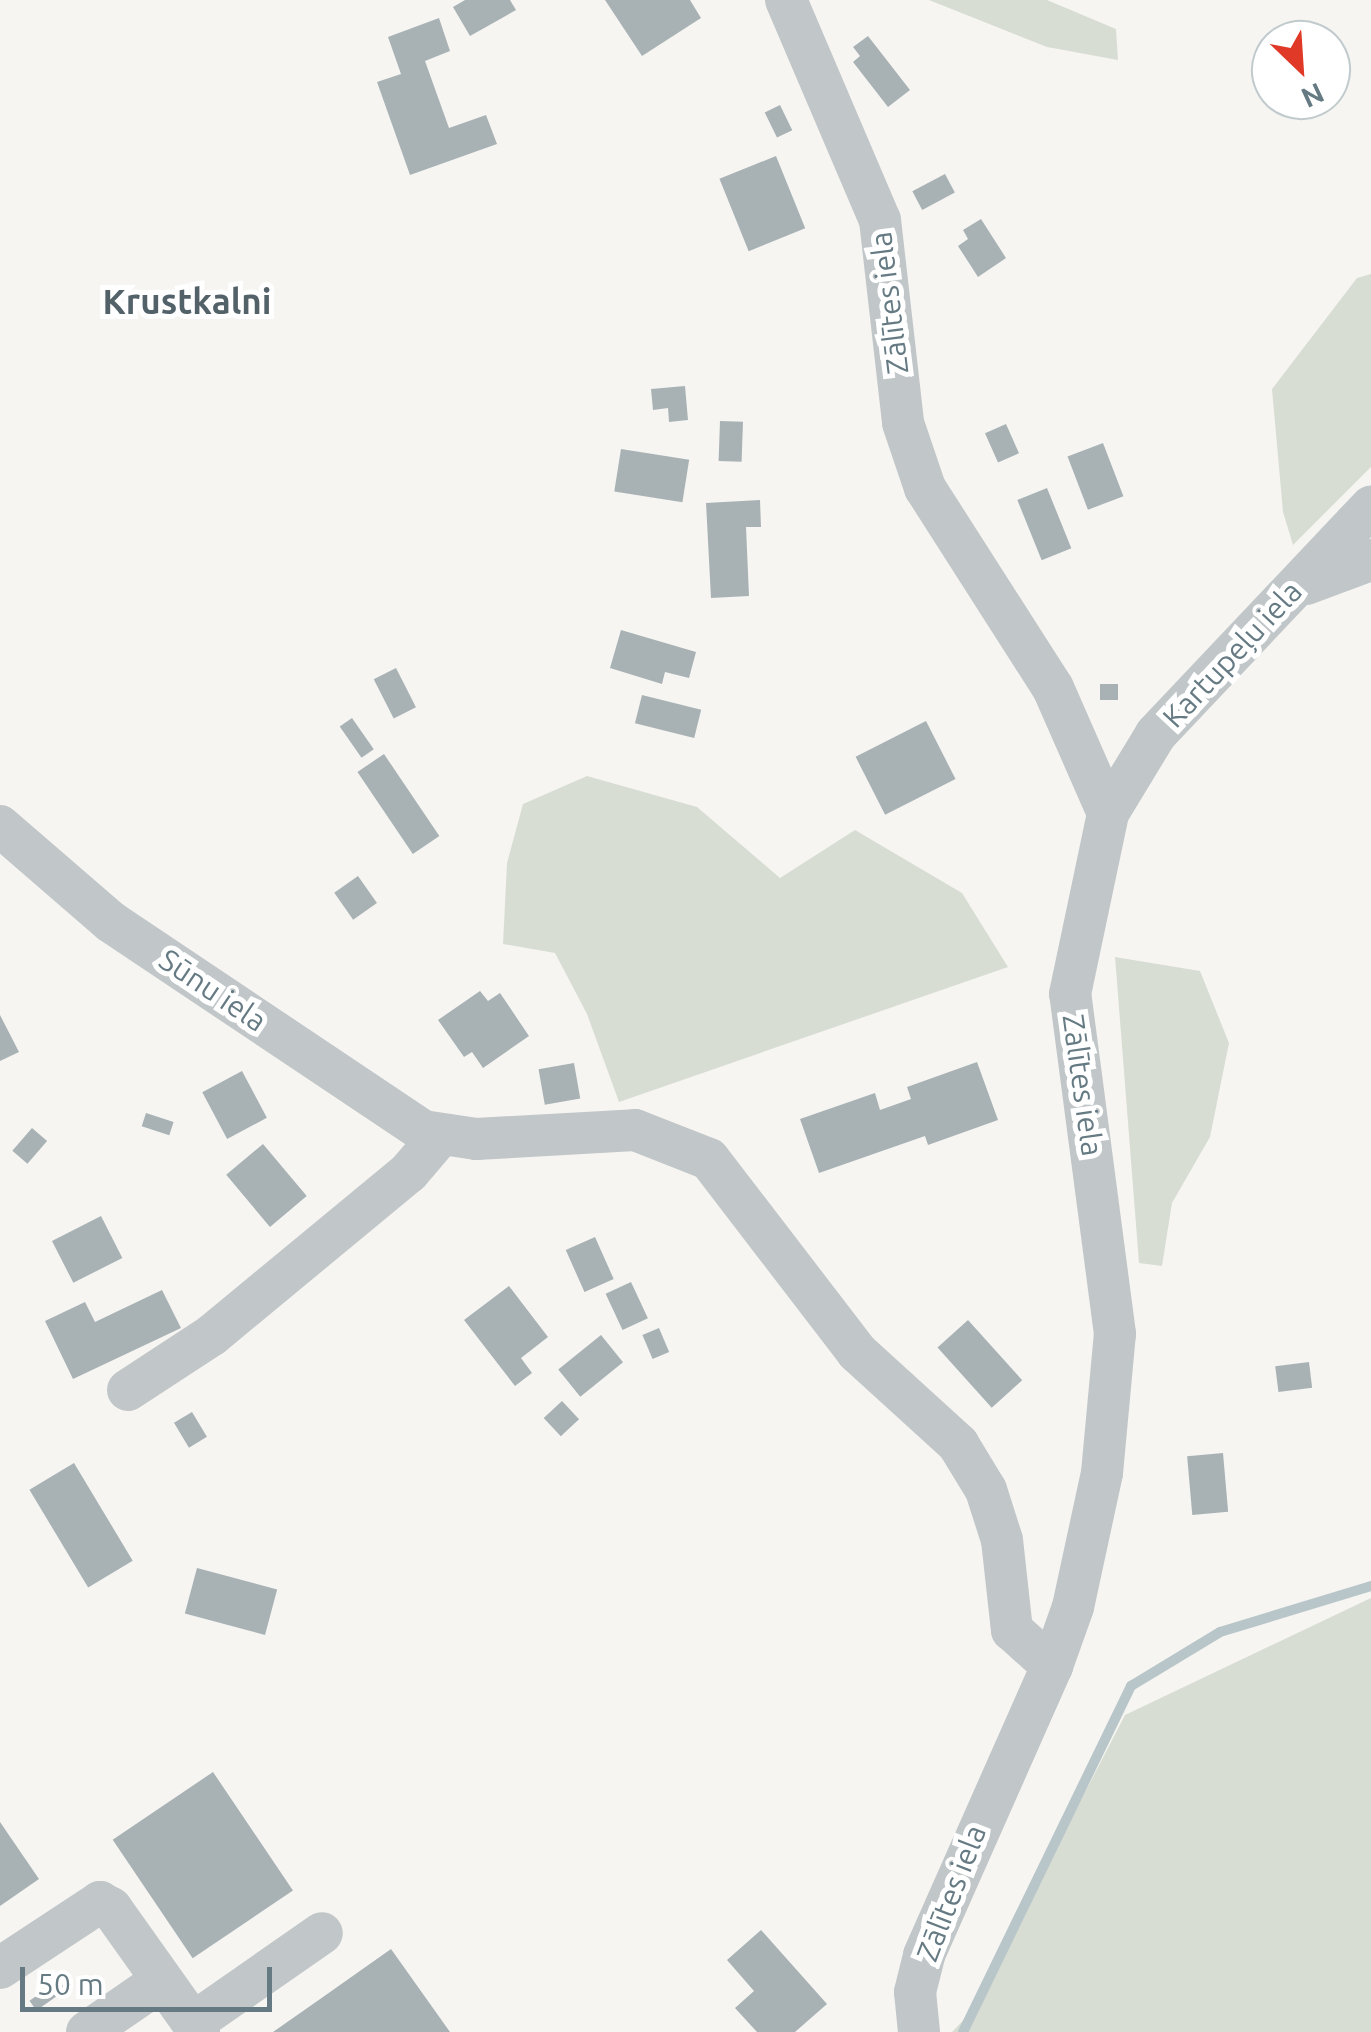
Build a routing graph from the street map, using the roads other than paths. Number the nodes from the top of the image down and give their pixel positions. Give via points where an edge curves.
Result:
1 (786, 0) edge
2 (1371, 507) edge
3 (1371, 560) edge
4 (1295, 588) junction
5 (1108, 813) junction
6 (0, 826) edge
7 (438, 1138) junction
8 (128, 1390) dead end
9 (1052, 1666) junction
10 (322, 1933) dead end
11 (0, 1968) edge
12 (161, 1981) junction
13 (196, 2027) edge
14 (917, 2031) edge
15 (87, 2032) edge

1 - 5 street, Zālītes iela via 880,220 902,423 925,488 1053,688
2 - 4 street, Kartupeļu iela
3 - 4 street
4 - 5 street, Kartupeļu iela via 1156,734
5 - 9 street, Zālītes iela via 1070,994 1108,1260 1112,1400 1090,1539
6 - 7 street, Sūnu iela via 110,922
7 - 8 street via 409,1172 212,1336
7 - 9 street via 635,1130 709,1159 857,1352 958,1444 986,1490 1002,1540 1012,1630
9 - 14 street, Zālītes iela via 938,1913 915,1992
10 - 13 street
11 - 12 street via 100,1902
12 - 13 street
12 - 15 street

